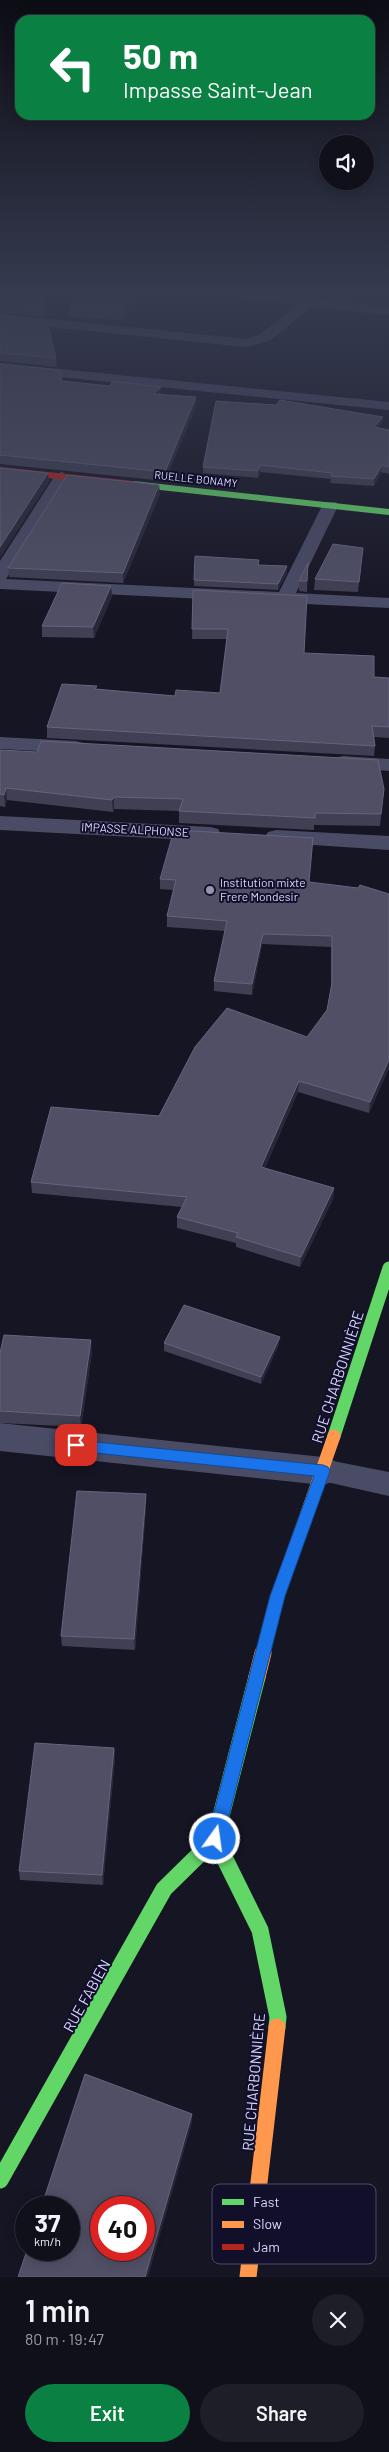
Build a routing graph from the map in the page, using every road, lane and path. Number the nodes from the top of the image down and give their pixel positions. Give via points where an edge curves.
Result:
1 (332, 400) edge
2 (389, 406) edge
3 (0, 470) edge
4 (62, 477) junction
5 (330, 506) junction
6 (389, 512) edge
7 (0, 576) edge
8 (0, 584) edge
9 (286, 596) junction
10 (389, 603) edge
11 (0, 743) edge
12 (100, 748) edge
13 (319, 761) edge
14 (389, 765) edge
15 (0, 823) edge
16 (229, 835) edge
17 (259, 836) edge
18 (389, 842) edge
19 (389, 1268) edge
20 (383, 1309) edge
21 (0, 1437) edge
22 (323, 1471) junction
23 (389, 1484) edge
24 (215, 1839) junction
25 (0, 2180) edge
26 (259, 2184) edge
27 (250, 2264) edge
28 (248, 2277) edge

1 - 2 street
3 - 4 street, RUELLE BONAMY
4 - 5 street, RUELLE BONAMY
4 - 7 street
5 - 6 street, RUELLE BONAMY
5 - 9 street
8 - 9 street
9 - 10 street
11 - 12 street
13 - 14 street
15 - 16 street, IMPASSE ALPHONSE
17 - 18 street
19 - 20 street, RUE CHARBONNIÈRE
20 - 22 street, RUE CHARBONNIÈRE
21 - 22 street
22 - 23 lane
22 - 24 street, RUE CHARBONNIÈRE via 278,1596
24 - 25 street, RUE FABIEN via 164,1889
24 - 26 street, RUE CHARBONNIÈRE via 260,1930 278,2017
27 - 28 street, RUE CHARBONNIÈRE

